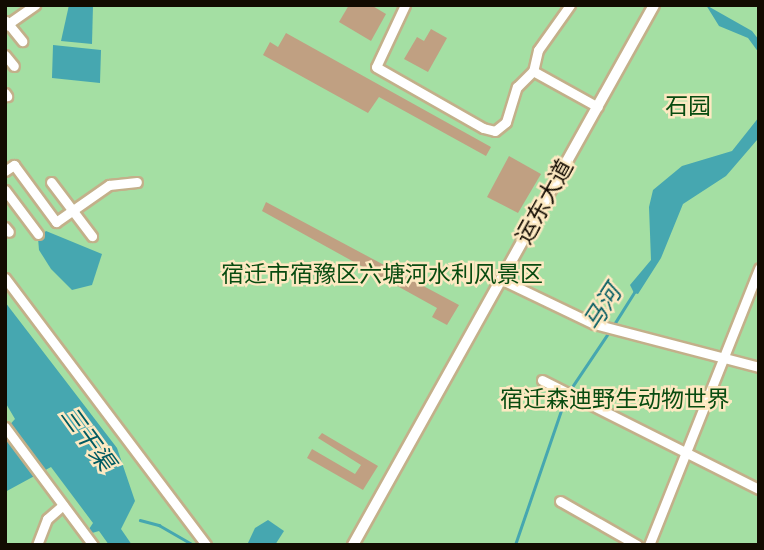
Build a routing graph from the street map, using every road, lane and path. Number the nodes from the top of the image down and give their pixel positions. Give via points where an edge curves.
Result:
1 (570, 5) edge
2 (654, 5) edge
3 (403, 6) edge
4 (28, 7) edge
5 (6, 23) edge
6 (22, 41) dead end
7 (5, 55) edge
8 (14, 66) dead end
9 (533, 71) junction
10 (598, 107) junction
11 (5, 172) edge
12 (51, 183) dead end
13 (137, 183) dead end
14 (5, 190) edge
15 (72, 210) junction
16 (38, 234) dead end
17 (92, 236) dead end
18 (759, 268) edge
19 (5, 278) edge
20 (502, 280) junction
21 (726, 357) junction
22 (759, 367) edge
23 (542, 380) dead end
24 (5, 427) edge
25 (687, 453) junction
26 (759, 489) edge
27 (560, 501) dead end
28 (63, 505) junction
29 (37, 545) edge
30 (93, 545) edge
31 (206, 545) edge
32 (353, 545) edge
33 (637, 545) edge
34 (649, 545) edge

1 - 9 street via 538,50
2 - 10 main road, 运东大道
3 - 9 street via 376,66 483,128 498,130 506,122 517,87
4 - 5 street
5 - 6 street
7 - 8 street
9 - 10 street
10 - 20 main road, 运东大道
11 - 15 street via 14,165 56,222
12 - 15 street
13 - 15 street via 109,185
14 - 16 street
15 - 17 street
18 - 21 street
19 - 31 street
20 - 21 street via 594,324
20 - 32 main road, 运东大道
21 - 22 street
21 - 25 street
23 - 25 street
24 - 28 street
25 - 26 street
25 - 34 street
27 - 33 street
28 - 29 street via 47,519
28 - 30 street

